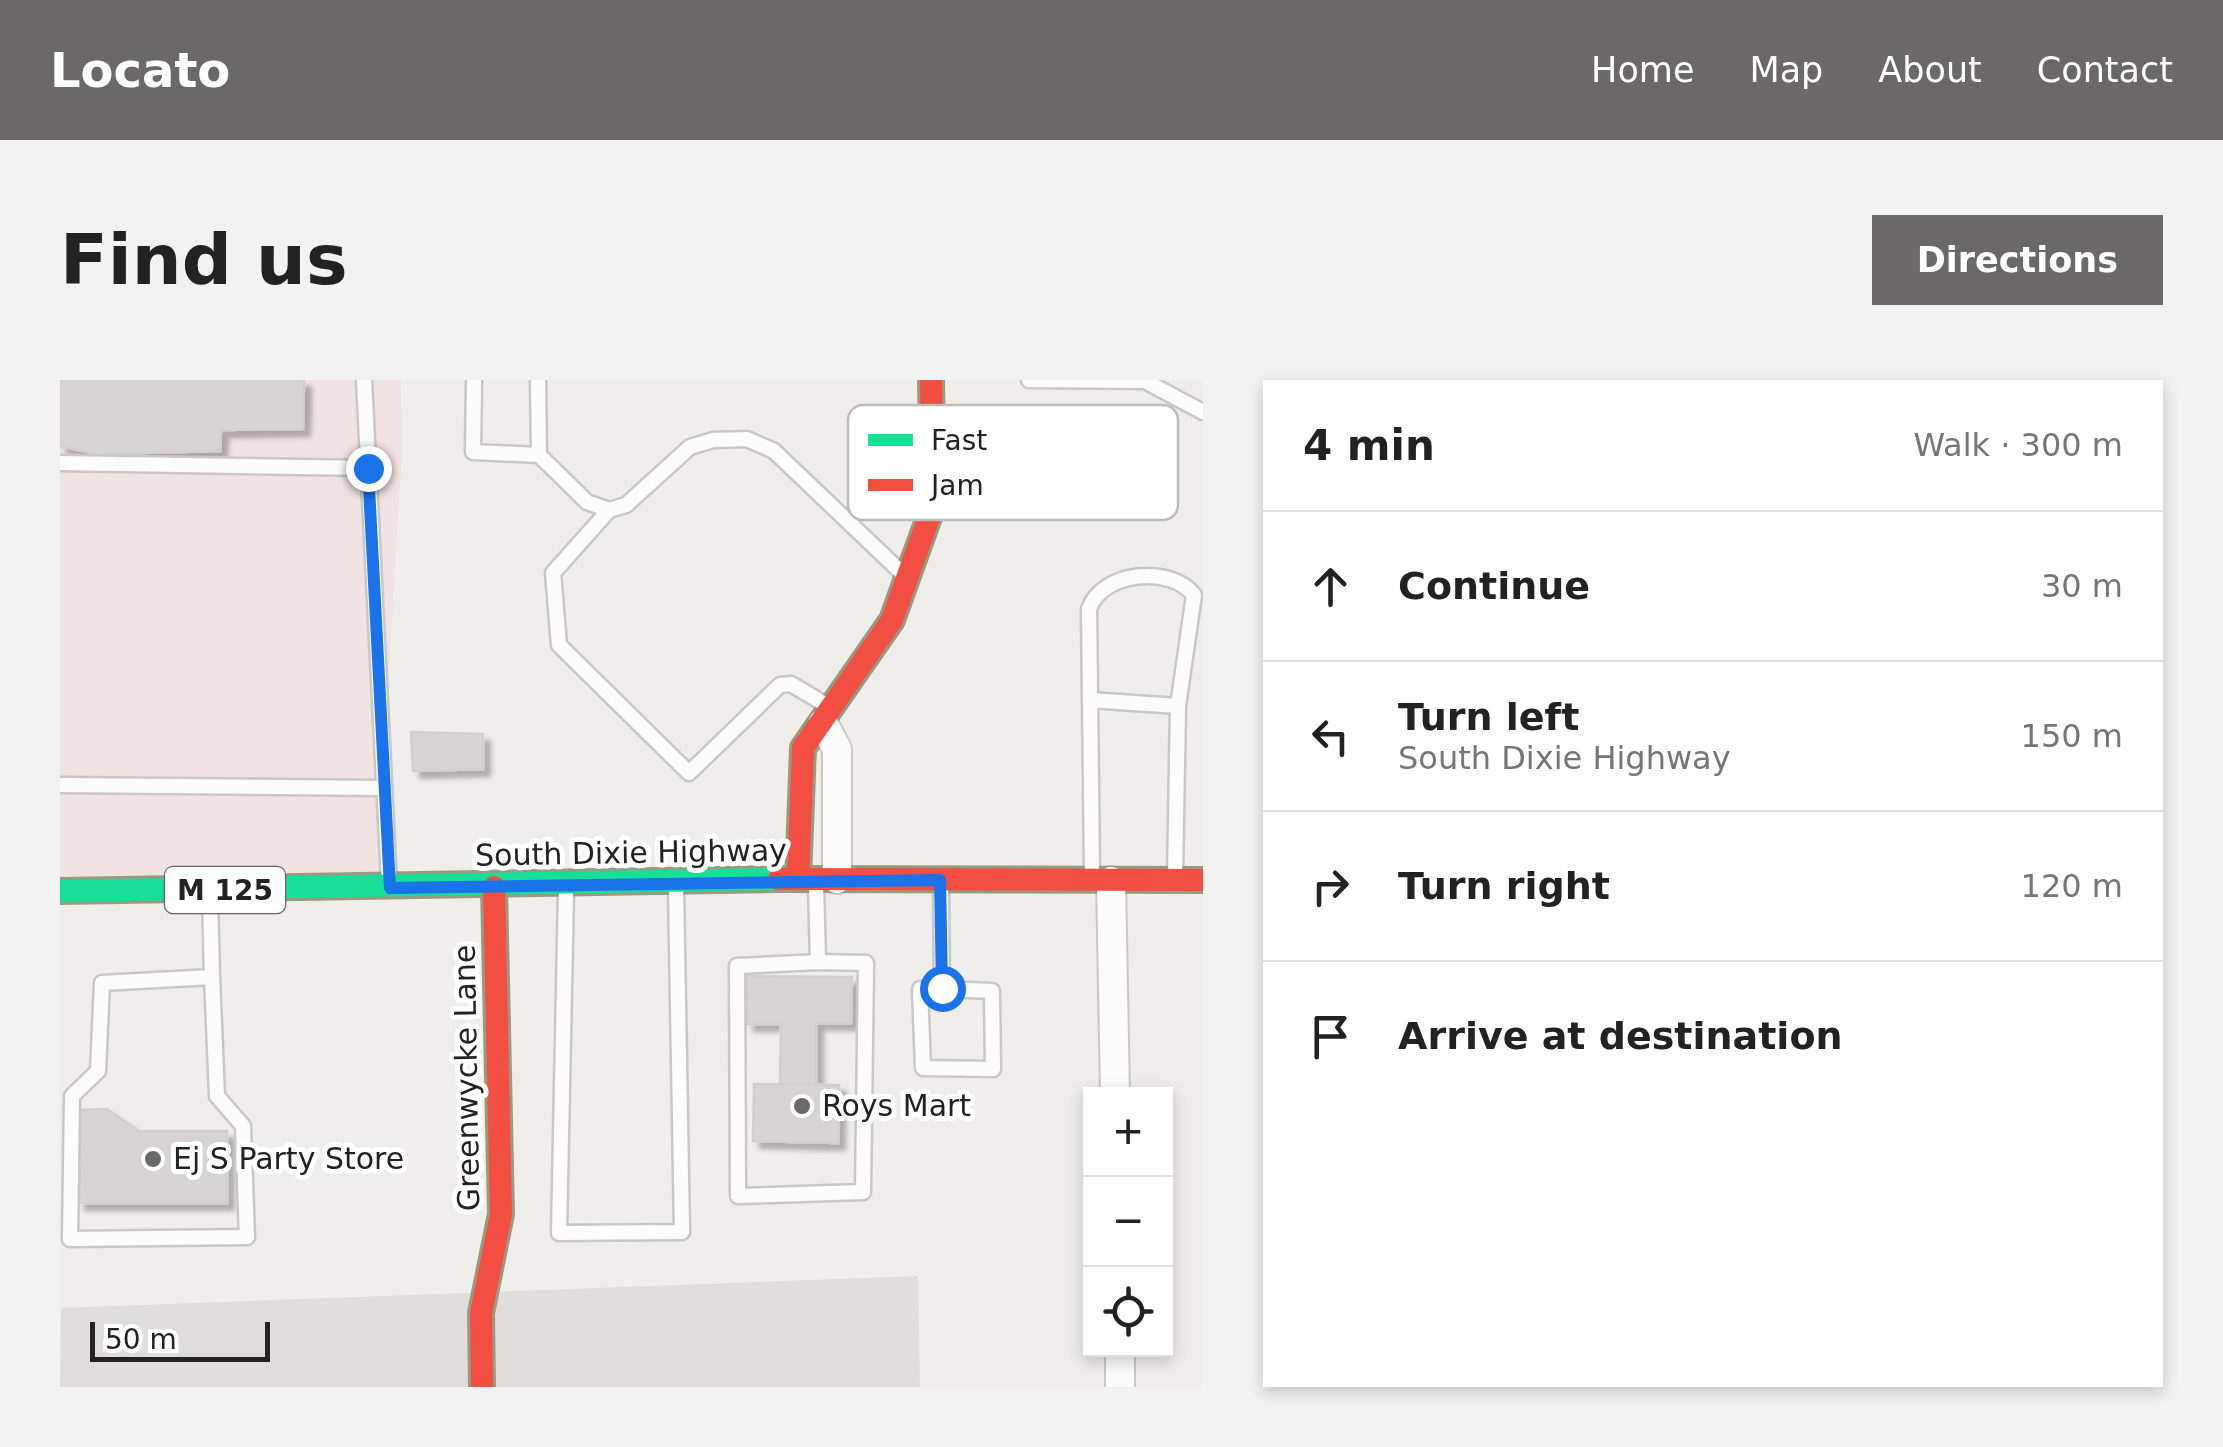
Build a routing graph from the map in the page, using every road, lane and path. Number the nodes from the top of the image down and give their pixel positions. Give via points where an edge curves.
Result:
1 (364, 380) edge
2 (474, 380) edge
3 (538, 380) edge
4 (931, 380) edge
5 (1029, 380) edge
6 (1145, 380) edge
7 (931, 405) edge
8 (1203, 412) edge
9 (539, 455) junction
10 (60, 463) edge
11 (368, 468) junction
12 (610, 510) junction
13 (928, 520) edge
14 (907, 578) junction
15 (1090, 700) junction
16 (1178, 706) junction
17 (828, 716) junction
18 (60, 785) edge
19 (382, 788) junction
20 (817, 879) junction
21 (940, 880) junction
22 (1102, 880) junction
23 (1175, 880) junction
24 (1203, 880) edge
25 (676, 882) junction
26 (566, 885) junction
27 (494, 887) junction
28 (390, 888) junction
29 (210, 890) junction
30 (60, 892) edge
31 (818, 962) junction
32 (212, 978) junction
33 (942, 988) junction
34 (1115, 1087) edge
35 (1120, 1357) edge
36 (482, 1387) edge
37 (1120, 1387) edge

1 - 11 lane
2 - 9 lane via 474,452
3 - 9 lane
4 - 7 main road
5 - 6 lane
6 - 8 lane
9 - 12 lane via 587,502
10 - 11 lane
11 - 19 lane
12 - 14 lane via 626,505 690,447 748,440 774,450
12 - 17 lane via 553,573 558,646 688,772 780,685 790,684
13 - 14 main road
14 - 17 main road via 892,620
15 - 16 lane
15 - 16 lane via 1093,598 1120,578 1178,580 1194,595
15 - 22 lane
16 - 23 lane
17 - 20 street via 837,750
17 - 20 main road via 803,748
18 - 19 lane
19 - 28 lane
20 - 21 main road, South Dixie Highway / M 125
20 - 25 main road, South Dixie Highway / M 125
20 - 31 lane
21 - 22 main road, South Dixie Highway / M 125
21 - 33 lane
22 - 23 main road, South Dixie Highway / M 125
22 - 34 street
23 - 24 main road, South Dixie Highway / M 125
25 - 26 main road, South Dixie Highway / M 125
25 - 26 lane via 682,1232 560,1233
26 - 27 main road, South Dixie Highway / M 125
27 - 28 main road, South Dixie Highway / M 125
27 - 36 main road, Greenwycke Lane via 501,1214 481,1313
28 - 29 main road, South Dixie Highway / M 125
29 - 30 main road, South Dixie Highway / M 125
29 - 32 lane
31 - 31 lane via 866,963 863,1192 738,1196 737,966
32 - 32 lane via 102,983 98,1071 72,1096 70,1239 246,1237 243,1126 217,1096
33 - 33 lane via 992,991 993,1069 923,1068 920,989
35 - 37 street

